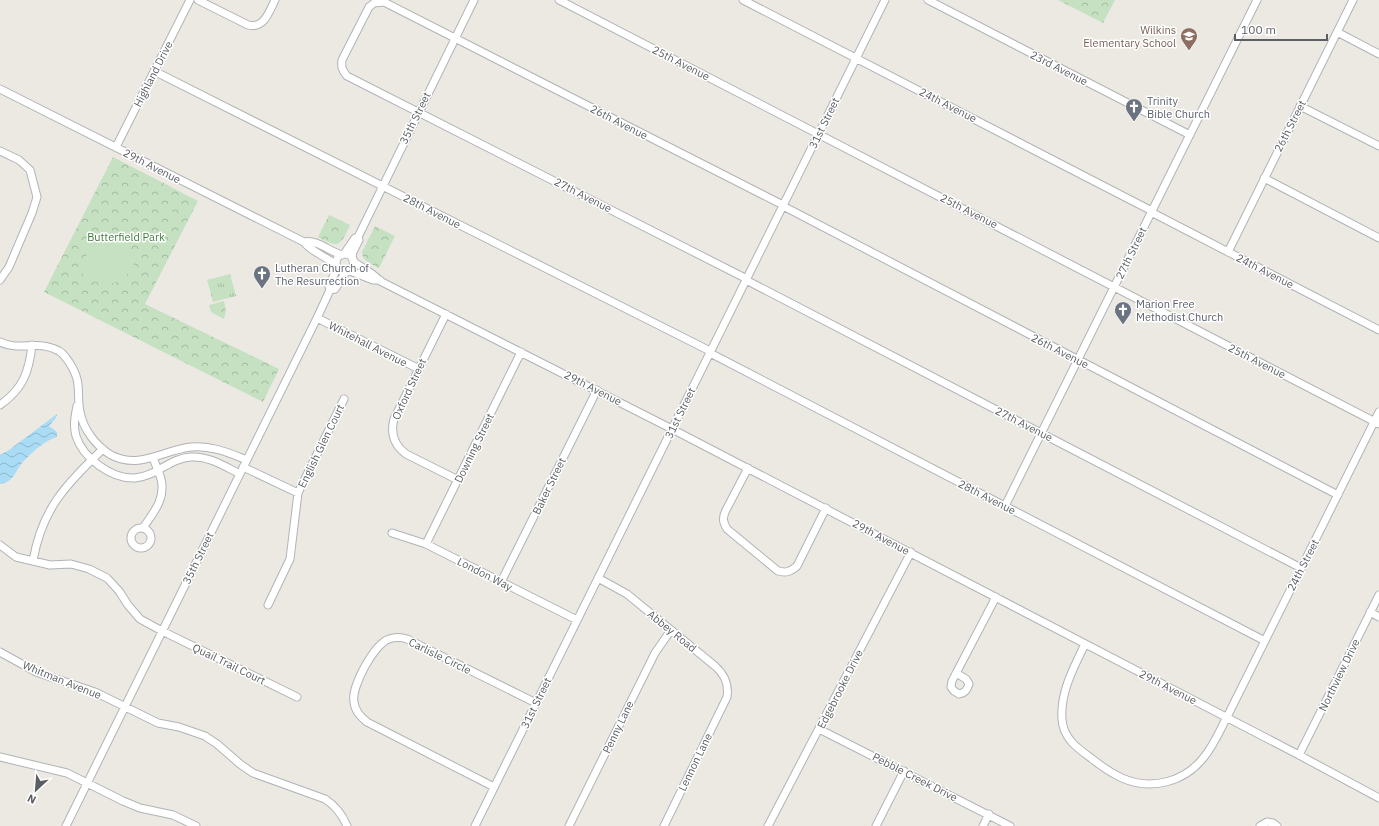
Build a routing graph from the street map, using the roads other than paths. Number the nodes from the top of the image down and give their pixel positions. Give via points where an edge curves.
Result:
1 (190, 0) edge
2 (198, 0) edge
3 (275, 0) edge
4 (474, 0) edge
5 (559, 0) edge
6 (743, 0) edge
7 (885, 0) edge
8 (928, 0) edge
9 (1257, 0) edge
10 (1353, 0) edge
11 (1337, 32) junction
12 (455, 39) junction
13 (1379, 54) edge
14 (856, 58) junction
15 (154, 71) junction
16 (0, 89) edge
17 (1300, 106) junction
18 (418, 112) junction
19 (819, 133) junction
20 (1190, 136) junction
21 (1379, 146) edge
22 (116, 147) junction
23 (0, 151) edge
24 (1264, 178) junction
25 (383, 186) junction
26 (783, 206) junction
27 (1152, 212) junction
28 (358, 237) junction
29 (1379, 238) edge
30 (304, 242) junction
31 (1228, 252) junction
32 (343, 255) junction
33 (353, 259) junction
34 (336, 266) junction
35 (348, 272) junction
36 (746, 279) junction
37 (0, 280) edge
38 (380, 280) junction
39 (1115, 287) junction
40 (330, 290) junction
41 (446, 314) junction
42 (317, 318) junction
43 (1379, 330) edge
44 (0, 342) edge
45 (32, 345) junction
46 (521, 352) junction
47 (710, 352) junction
48 (1078, 360) junction
49 (418, 369) junction
50 (597, 390) junction
51 (79, 396) junction
52 (344, 399) dead end
53 (0, 405) edge
54 (1379, 412) edge
55 (1377, 423) edge
56 (672, 429) junction
57 (1042, 433) junction
58 (102, 449) junction
59 (153, 458) junction
60 (91, 460) junction
61 (247, 460) junction
62 (243, 467) junction
63 (748, 468) junction
64 (158, 472) junction
65 (240, 474) junction
66 (458, 480) junction
67 (298, 493) junction
68 (1338, 495) junction
69 (1004, 506) junction
70 (826, 508) junction
71 (143, 528) dead end
72 (392, 533) dead end
73 (426, 544) junction
74 (0, 546) edge
75 (911, 552) junction
76 (34, 561) junction
77 (1301, 568) junction
78 (598, 578) junction
79 (501, 582) junction
80 (1379, 595) edge
81 (996, 597) junction
82 (268, 605) dead end
83 (1370, 612) junction
84 (1379, 617) edge
85 (577, 620) junction
86 (162, 630) junction
87 (671, 630) junction
88 (1265, 640) junction
89 (1086, 644) junction
90 (0, 652) edge
91 (956, 673) dead end
92 (297, 697) dead end
93 (727, 698) joint
94 (536, 703) junction
95 (124, 707) junction
96 (1227, 717) junction
97 (819, 729) junction
98 (1299, 755) junction
99 (0, 756) edge
100 (904, 771) junction
101 (86, 783) junction
102 (494, 786) junction
103 (1379, 798) edge
104 (989, 814) junction
105 (66, 826) edge
106 (196, 826) edge
107 (347, 826) edge
108 (474, 826) edge
109 (569, 826) edge
110 (664, 826) edge
111 (768, 826) edge
112 (876, 826) edge
113 (983, 826) edge
114 (1010, 826) edge
115 (1260, 826) edge
116 (1277, 826) edge

1 - 15 street, Highland Drive
2 - 3 street via 253,26 264,21
4 - 12 street, 35th Street
5 - 19 street, 25th Avenue
6 - 14 street, 24th Avenue
7 - 14 street, 31st Street
8 - 20 street, 23rd Avenue
9 - 20 street, 27th Street
10 - 11 street, 26th Street
11 - 13 street
11 - 17 street, 26th Street
12 - 18 street, 35th Street
12 - 18 street, 26th Avenue via 384,2 374,3 369,7 346,53 341,66 343,71 347,76
12 - 26 street, 26th Avenue
14 - 19 street, 31st Street
14 - 27 street, 24th Avenue
15 - 22 street, Highland Drive
15 - 25 street, 28th Avenue
16 - 22 street, 29th Avenue
17 - 21 street
17 - 24 street, 26th Street
18 - 25 street, 35th Street
18 - 36 street, 27th Avenue
19 - 26 street, 31st Street
19 - 39 street, 25th Avenue
20 - 27 street, 27th Street
22 - 30 street, 29th Avenue
23 - 37 street via 18,160 30,170 36,197 12,260
24 - 29 street
24 - 31 street, 26th Street
25 - 28 street, 35th Street
25 - 47 street, 28th Avenue
26 - 36 street, 31st Street
26 - 48 street, 26th Avenue
27 - 31 street, 24th Avenue
27 - 39 street, 27th Street
28 - 32 street, 35th Street
28 - 33 street, 35th Street
30 - 32 street, 29th Avenue via 310,241
30 - 34 street, 29th Avenue
31 - 43 street, 24th Avenue
32 - 33 street
32 - 34 street via 338,258
33 - 35 street via 354,266
33 - 38 street, 29th Avenue
34 - 35 street via 341,272
34 - 40 street, 35th Street
35 - 38 street, 29th Avenue
35 - 40 street, 35th Street via 335,289
36 - 47 street, 31st Street
36 - 57 street, 27th Avenue
38 - 41 street, 29th Avenue
39 - 48 street, 27th Street
39 - 55 street, 25th Avenue
40 - 42 street, 35th Street
41 - 46 street, 29th Avenue
41 - 49 street, Oxford Street
42 - 49 street, Whitehall Avenue
42 - 61 street, 35th Street
44 - 45 street via 7,346
45 - 51 street via 46,345 61,352 75,372 79,382
45 - 53 street via 30,364 21,385 12,397
46 - 50 street, 29th Avenue
46 - 66 street, Downing Street
47 - 56 street, 31st Street
47 - 69 street, 28th Avenue
48 - 57 street, 27th Street
48 - 68 street, 26th Avenue
49 - 66 street, Oxford Street via 394,419 394,442 406,454
50 - 56 street, 29th Avenue
50 - 79 street, Baker Street
51 - 58 street via 83,423
51 - 60 street via 74,422 76,436
52 - 67 street, English Glen Court
54 - 55 street, 24th Street
55 - 68 street, 24th Street
56 - 63 street, 29th Avenue
56 - 78 street, 31st Street
57 - 69 street, 27th Street
57 - 77 street, 27th Avenue
58 - 59 street via 126,460
58 - 60 street
59 - 61 street via 178,449 207,447
59 - 64 street
60 - 64 street via 105,470 134,478
60 - 76 street via 68,484 51,508 36,542
61 - 62 street, 35th Street
62 - 65 street, 35th Street
62 - 67 street, English Glen Court
63 - 70 street, 29th Avenue
63 - 70 street via 726,510 723,524 778,571 785,573 797,566
64 - 65 street via 177,460 196,457 214,460
64 - 71 street via 162,496
65 - 86 street, 35th Street
66 - 73 street, Downing Street
67 - 82 street, English Glen Court via 290,559
68 - 77 street, 24th Street
69 - 88 street, 28th Avenue
70 - 75 street, 29th Avenue
72 - 73 street, London Way
73 - 79 street, London Way
74 - 76 street, Quail Trail Court via 16,557
75 - 81 street, 29th Avenue
75 - 97 street, Edgebrooke Drive
76 - 86 street, Quail Trail Court via 71,564 107,578 140,619
77 - 88 street, 24th Street
78 - 85 street, 31st Street
78 - 87 street, Abbey Road via 627,594
79 - 85 street, London Way
80 - 83 street, Northview Drive
81 - 89 street, 29th Avenue
81 - 91 street
83 - 84 street
83 - 98 street, Northview Drive
85 - 94 street, 31st Street
86 - 92 street, Quail Trail Court
86 - 95 street, 35th Street
87 - 93 street, Abbey Road via 723,673 727,681
87 - 109 street, Penny Lane via 655,653
88 - 96 street, 24th Street
89 - 96 street, 29th Avenue
89 - 96 street, 24th Street via 1069,678 1064,696 1063,729 1074,746 1123,779 1144,784 1163,783 1192,770 1210,749
90 - 95 street, Whitman Avenue via 36,672 82,686
93 - 110 street, Lennon Lane
94 - 102 street, 31st Street
94 - 102 street, Carlisle Circle via 407,639 398,637 388,639 378,646 355,688 353,700 357,714 367,722
95 - 101 street, 35th Street
95 - 107 street, Whitman Avenue via 158,723 205,736 253,773 324,799 342,814
96 - 98 street, 29th Avenue
97 - 100 street, Pebble Creek Drive
97 - 111 street, Edgebrooke Drive
98 - 103 street, 29th Avenue
99 - 101 street via 67,774
100 - 104 street, Pebble Creek Drive
100 - 112 street
101 - 105 street, 35th Street
101 - 106 street via 123,802 173,815
102 - 108 street, 31st Street
104 - 113 street
104 - 114 street, Pebble Creek Drive
115 - 116 street via 1267,822 1273,822

